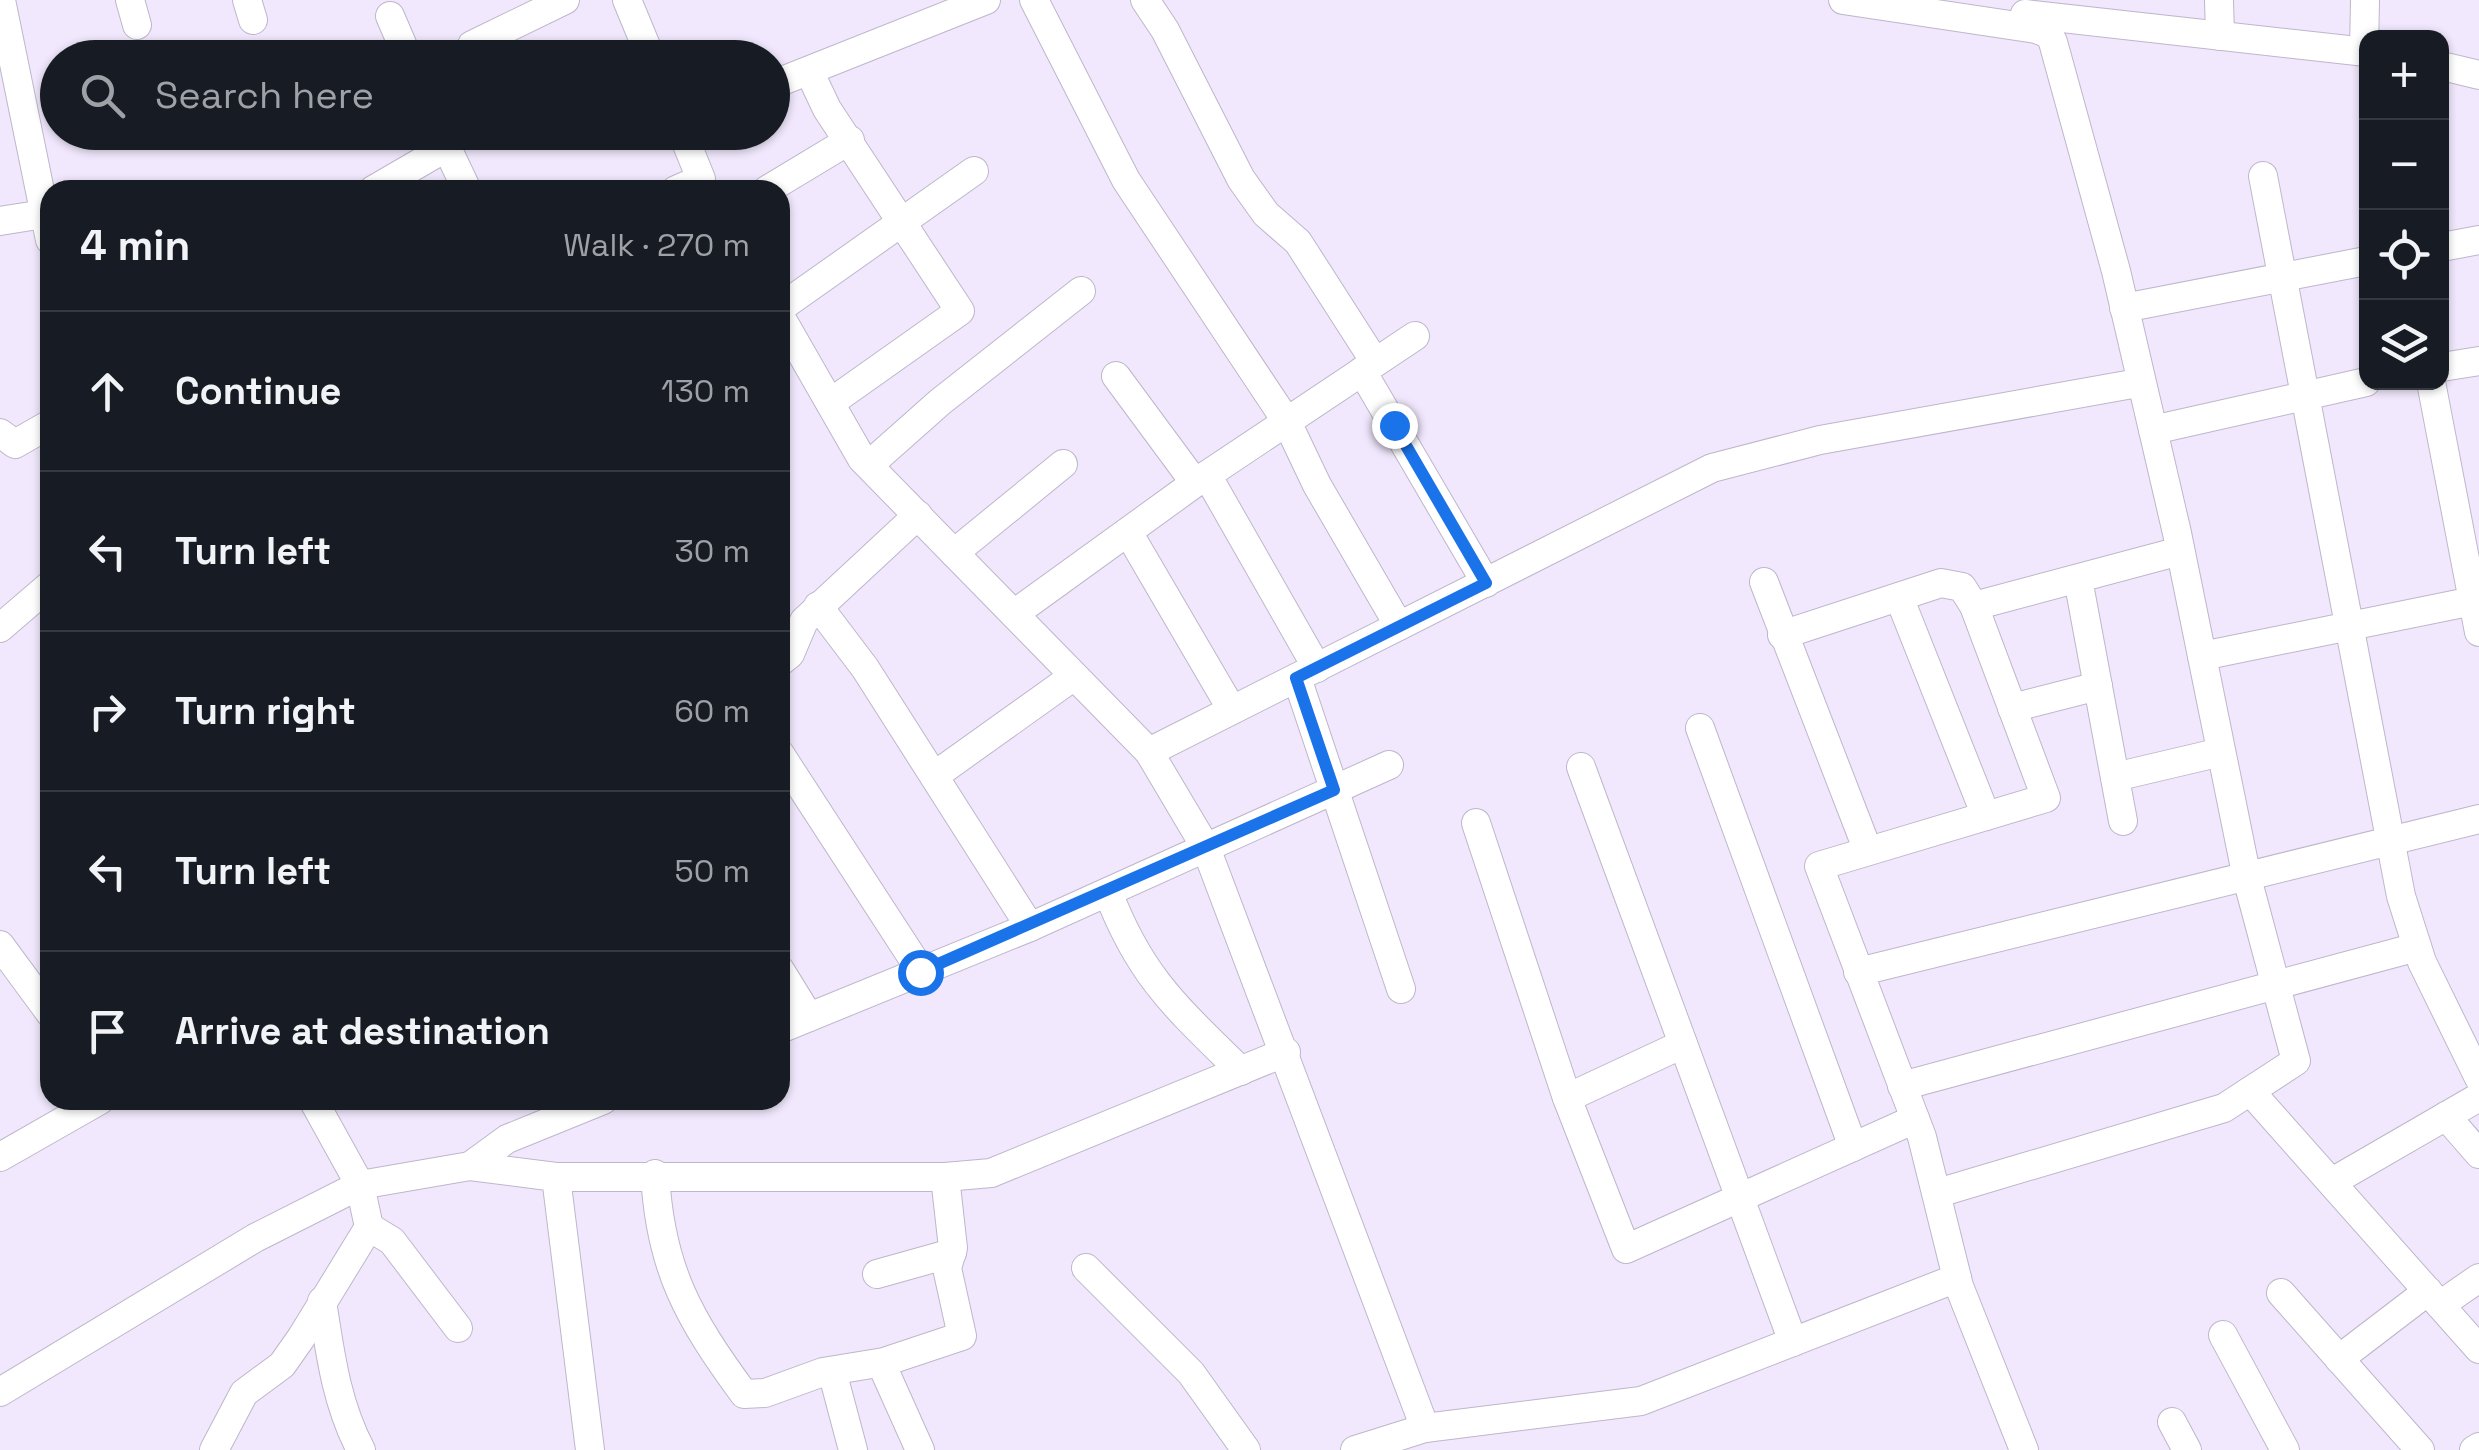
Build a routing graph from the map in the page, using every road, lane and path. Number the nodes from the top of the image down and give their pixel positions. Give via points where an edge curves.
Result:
1 (1, 0) edge
2 (565, 0) edge
3 (627, 0) edge
4 (986, 0) edge
5 (1034, 0) edge
6 (1144, 0) edge
7 (1843, 0) edge
8 (2219, 0) edge
9 (2366, 0) edge
10 (1941, 1) edge
11 (2078, 10) edge
12 (390, 16) dead end
13 (2365, 30) edge
14 (2220, 36) junction
15 (400, 40) edge
16 (482, 40) edge
17 (643, 40) edge
18 (2359, 51) edge
19 (2449, 67) edge
20 (809, 72) junction
21 (2478, 72) edge
22 (790, 79) edge
23 (13, 127) edge
24 (850, 140) junction
25 (430, 150) edge
26 (449, 150) edge
27 (686, 150) edge
28 (974, 172) dead end
29 (2263, 176) dead end
30 (388, 180) edge
31 (463, 180) edge
32 (694, 180) edge
33 (784, 180) edge
34 (40, 206) edge
35 (0, 222) edge
36 (903, 222) junction
37 (40, 226) edge
38 (2479, 240) edge
39 (2449, 246) edge
40 (2359, 262) edge
41 (2282, 276) junction
42 (1081, 291) dead end
43 (790, 301) edge
44 (2124, 308) junction
45 (790, 333) edge
46 (1415, 336) dead end
47 (2479, 361) edge
48 (2449, 366) edge
49 (1369, 367) junction
50 (1116, 376) dead end
51 (2138, 383) dead end
52 (2359, 384) edge
53 (2433, 390) edge
54 (2304, 396) junction
55 (830, 403) junction
56 (1287, 422) junction
57 (40, 430) edge
58 (2152, 430) junction
59 (0, 433) edge
60 (1064, 464) dead end
61 (869, 466) junction
62 (1201, 479) junction
63 (918, 515) junction
64 (1128, 532) junction
65 (2180, 551) junction
66 (954, 553) junction
67 (2078, 578) junction
68 (1764, 582) dead end
69 (1486, 583) junction
70 (40, 594) edge
71 (1900, 597) junction
72 (2473, 601) junction
73 (818, 606) junction
74 (1974, 606) junction
75 (1014, 614) junction
76 (2348, 625) junction
77 (1399, 626) junction
78 (0, 628) edge
79 (2479, 632) edge
80 (1782, 636) junction
81 (790, 647) edge
82 (2202, 656) junction
83 (1306, 673) junction
84 (1074, 676) junction
85 (2098, 686) junction
86 (2012, 708) junction
87 (1232, 710) junction
88 (1700, 728) dead end
89 (1149, 752) junction
90 (2221, 752) junction
91 (1389, 765) dead end
92 (1581, 767) dead end
93 (790, 770) edge
94 (934, 776) junction
95 (2115, 777) junction
96 (1334, 790) junction
97 (1986, 816) junction
98 (2479, 819) edge
99 (2123, 822) dead end
100 (1476, 823) dead end
101 (2391, 842) junction
102 (1206, 848) junction
103 (1868, 852) junction
104 (2246, 878) junction
105 (1108, 892) junction
106 (1030, 927) junction
107 (0, 944) edge
108 (2417, 947) junction
109 (920, 972) junction
110 (1858, 972) junction
111 (2276, 986) junction
112 (790, 987) edge
113 (1401, 989) dead end
114 (40, 998) edge
115 (808, 1017) junction
116 (790, 1024) edge
117 (1683, 1044) junction
118 (1286, 1052) junction
119 (1241, 1071) junction
120 (2479, 1078) edge
121 (1902, 1086) junction
122 (2250, 1091) junction
123 (2479, 1097) edge
124 (1566, 1098) junction
125 (82, 1110) edge
126 (319, 1110) edge
127 (578, 1110) edge
128 (2446, 1116) junction
129 (1915, 1119) junction
130 (1853, 1147) junction
131 (2479, 1154) edge
132 (0, 1156) edge
133 (470, 1166) junction
134 (655, 1174) junction
135 (945, 1177) junction
136 (556, 1178) junction
137 (2332, 1182) junction
138 (360, 1185) junction
139 (1938, 1194) junction
140 (1740, 1199) junction
141 (369, 1226) junction
142 (952, 1253) junction
143 (1086, 1268) dead end
144 (877, 1274) dead end
145 (1957, 1278) junction
146 (2479, 1278) edge
147 (2281, 1293) dead end
148 (2434, 1298) junction
149 (322, 1300) junction
150 (458, 1328) dead end
151 (2224, 1335) dead end
152 (1793, 1342) junction
153 (2479, 1349) edge
154 (2339, 1359) junction
155 (882, 1363) junction
156 (832, 1371) junction
157 (0, 1392) edge
158 (2172, 1422) dead end
159 (1426, 1428) junction
160 (214, 1450) edge
161 (361, 1450) edge
162 (590, 1450) edge
163 (853, 1450) edge
164 (920, 1450) edge
165 (1246, 1450) edge
166 (1355, 1450) edge
167 (2024, 1450) edge
168 (2187, 1450) edge
169 (2285, 1450) edge
170 (2420, 1450) edge

1 - 23 street
2 - 16 street
3 - 17 street
4 - 20 street
5 - 56 street via 1126,180
6 - 49 street via 1166,30 1240,178 1298,242
7 - 44 street via 2049,34
8 - 14 street
9 - 13 street
10 - 11 street
11 - 14 street
12 - 15 street
14 - 18 street
19 - 21 street
20 - 22 street
20 - 24 street
23 - 34 street
24 - 33 street
24 - 36 street
25 - 30 street
26 - 31 street
27 - 32 street
28 - 36 street
29 - 41 street
35 - 37 street
36 - 43 street
36 - 55 street via 960,311
38 - 39 street
40 - 41 street
41 - 44 street
41 - 54 street
42 - 61 street
44 - 58 street
45 - 55 street
46 - 49 street
47 - 48 street
49 - 56 street
49 - 69 street
50 - 62 street
51 - 69 street via 1820,440 1712,468
52 - 54 street
53 - 72 street
54 - 58 street
54 - 76 street
55 - 61 street
56 - 62 street
56 - 77 street
57 - 59 street via 15,444
58 - 65 street
60 - 66 street
61 - 63 street
62 - 64 street
62 - 83 street
63 - 66 street
63 - 73 street
64 - 75 street
64 - 87 street
65 - 67 street
65 - 82 street
66 - 75 street
67 - 74 street
67 - 85 street
68 - 80 street
69 - 77 street
70 - 78 street
71 - 74 street via 1941,583 1962,588
71 - 80 street
71 - 97 street
72 - 76 street
72 - 79 street
73 - 81 street
73 - 94 street
74 - 86 street
75 - 84 street
76 - 82 street
76 - 101 street
77 - 83 street
80 - 103 street
82 - 90 street
83 - 87 street
83 - 96 street
84 - 89 street
84 - 94 street
85 - 86 street
85 - 95 street
86 - 97 street via 2046,798
87 - 89 street
88 - 130 street
89 - 102 street
90 - 95 street
90 - 104 street
91 - 96 street
92 - 117 street
93 - 109 street
94 - 106 street
95 - 99 street
96 - 102 street
96 - 113 street
97 - 103 street
98 - 101 street
100 - 124 street
101 - 104 street
101 - 108 street
102 - 105 street
102 - 118 street
103 - 110 street via 1819,866
104 - 110 street
104 - 111 street
105 - 106 street
105 - 119 street via 1132,952 1158,989
106 - 109 street
107 - 114 street
108 - 111 street
108 - 120 street
109 - 115 street
110 - 121 street
111 - 121 street
111 - 122 street via 2296,1061
112 - 115 street
115 - 116 street
117 - 124 street
117 - 140 street
118 - 119 street
118 - 159 street
119 - 135 street via 992,1173
121 - 129 street
122 - 137 street
122 - 139 street via 2168,1128
123 - 128 street
124 - 140 street via 1626,1249
125 - 132 street
126 - 138 street
127 - 133 street via 507,1139
128 - 131 street
128 - 137 street
129 - 130 street
129 - 139 street
130 - 140 street
133 - 136 street
133 - 138 street
134 - 135 street
134 - 136 street
134 - 156 street via 674,1282 744,1394
135 - 142 street
136 - 162 street
137 - 148 street
138 - 141 street
138 - 157 street via 255,1238
139 - 145 street
140 - 152 street
141 - 149 street
141 - 150 street via 392,1241
142 - 144 street
142 - 155 street via 948,1268 962,1336
143 - 165 street via 1192,1373
145 - 152 street
145 - 167 street
146 - 148 street
147 - 154 street
148 - 153 street
148 - 154 street
149 - 160 street via 282,1365 244,1393
149 - 161 street via 335,1380
151 - 169 street
152 - 159 street via 1641,1400
154 - 170 street
155 - 156 street
155 - 164 street
156 - 163 street
158 - 168 street
159 - 166 street

